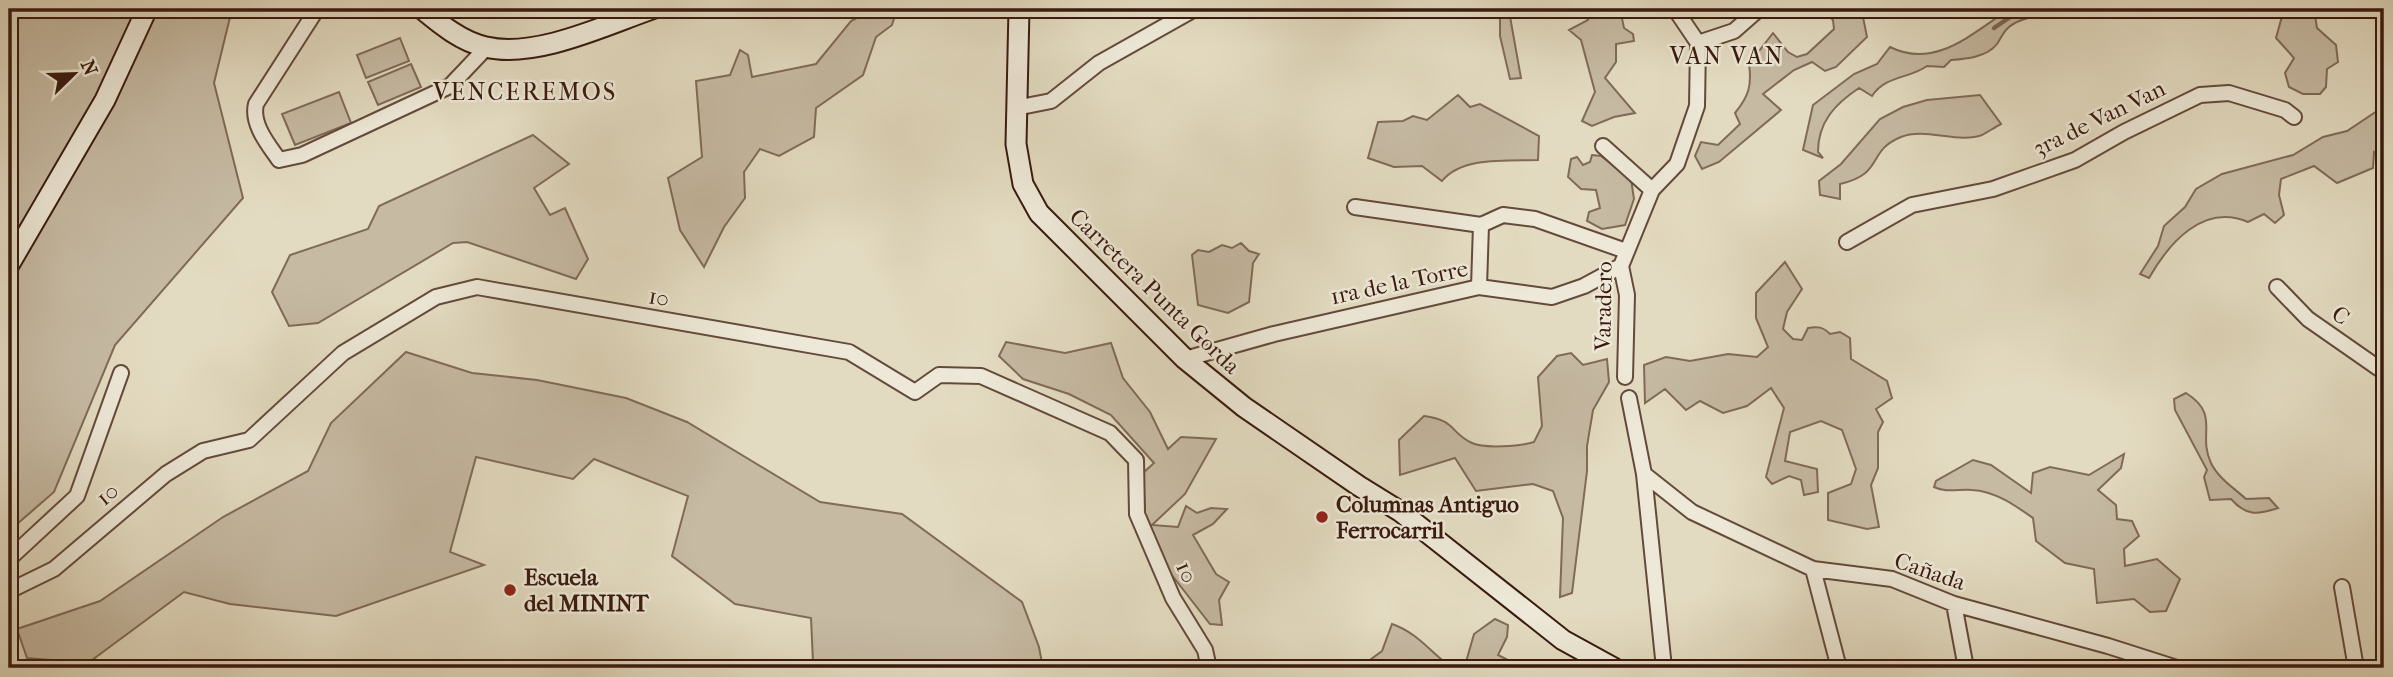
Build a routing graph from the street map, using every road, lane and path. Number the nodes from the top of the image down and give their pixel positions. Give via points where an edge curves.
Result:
1 (147, 9) edge
2 (317, 9) edge
3 (422, 9) edge
4 (652, 9) edge
5 (1019, 9) edge
6 (1195, 9) edge
7 (1675, 9) edge
8 (1759, 9) edge
9 (1698, 43) junction
10 (486, 48) junction
11 (1016, 108) junction
12 (2294, 117) dead end
13 (1603, 146) dead end
14 (1652, 190) junction
15 (1355, 207) dead end
16 (1481, 225) junction
17 (1847, 242) dead end
18 (1626, 251) junction
19 (9, 265) edge
20 (1621, 266) junction
21 (1479, 287) junction
22 (2277, 287) dead end
23 (1185, 359) junction
24 (2384, 372) edge
25 (121, 373) dead end
26 (1625, 377) dead end
27 (1629, 398) dead end
28 (1644, 474) junction
29 (9, 559) edge
30 (1813, 569) junction
31 (2343, 587) dead end
32 (9, 591) edge
33 (1954, 604) junction
34 (1209, 668) edge
35 (1614, 668) edge
36 (1664, 668) edge
37 (1839, 668) edge
38 (1966, 668) edge
39 (2177, 668) edge
40 (2356, 668) edge

1 - 19 main road via 105,100
2 - 10 street via 256,104 254,113 263,138 279,160 302,155 450,86
3 - 10 main road via 447,30
4 - 10 main road via 568,38 522,48
5 - 11 main road, Carretera Punta Gorda
6 - 11 street via 1099,63 1051,102
7 - 9 street
8 - 9 street via 1734,31
9 - 14 street, Varadero via 1697,106 1677,164
11 - 23 main road, Carretera Punta Gorda via 1023,184 1039,212
12 - 17 street, 3ra de Van Van via 2229,93 2200,95 2076,160 1993,189 1912,205
13 - 14 street
14 - 18 street, Varadero
15 - 16 street
16 - 18 street via 1503,215 1535,219
16 - 21 street
18 - 20 street, Varadero
20 - 21 street, 1ra de la Torre via 1552,297
20 - 26 street, Varadero via 1627,295
21 - 23 street, 1ra de la Torre
22 - 24 street, C via 2308,319
23 - 35 main road, Carretera Punta Gorda via 1244,407 1401,512 1563,640
25 - 29 street via 76,496
27 - 28 street
28 - 30 street, Cañada via 1692,512
28 - 36 street
30 - 33 street, Cañada via 1892,579
30 - 37 street
31 - 40 street
32 - 34 street, 10 via 54,569 166,474 202,451 249,440 343,353 436,297 477,287 849,352 915,392 939,374 981,376 1110,433 1136,460 1137,514 1173,598 1205,650
33 - 38 street
33 - 39 street, Cañada

